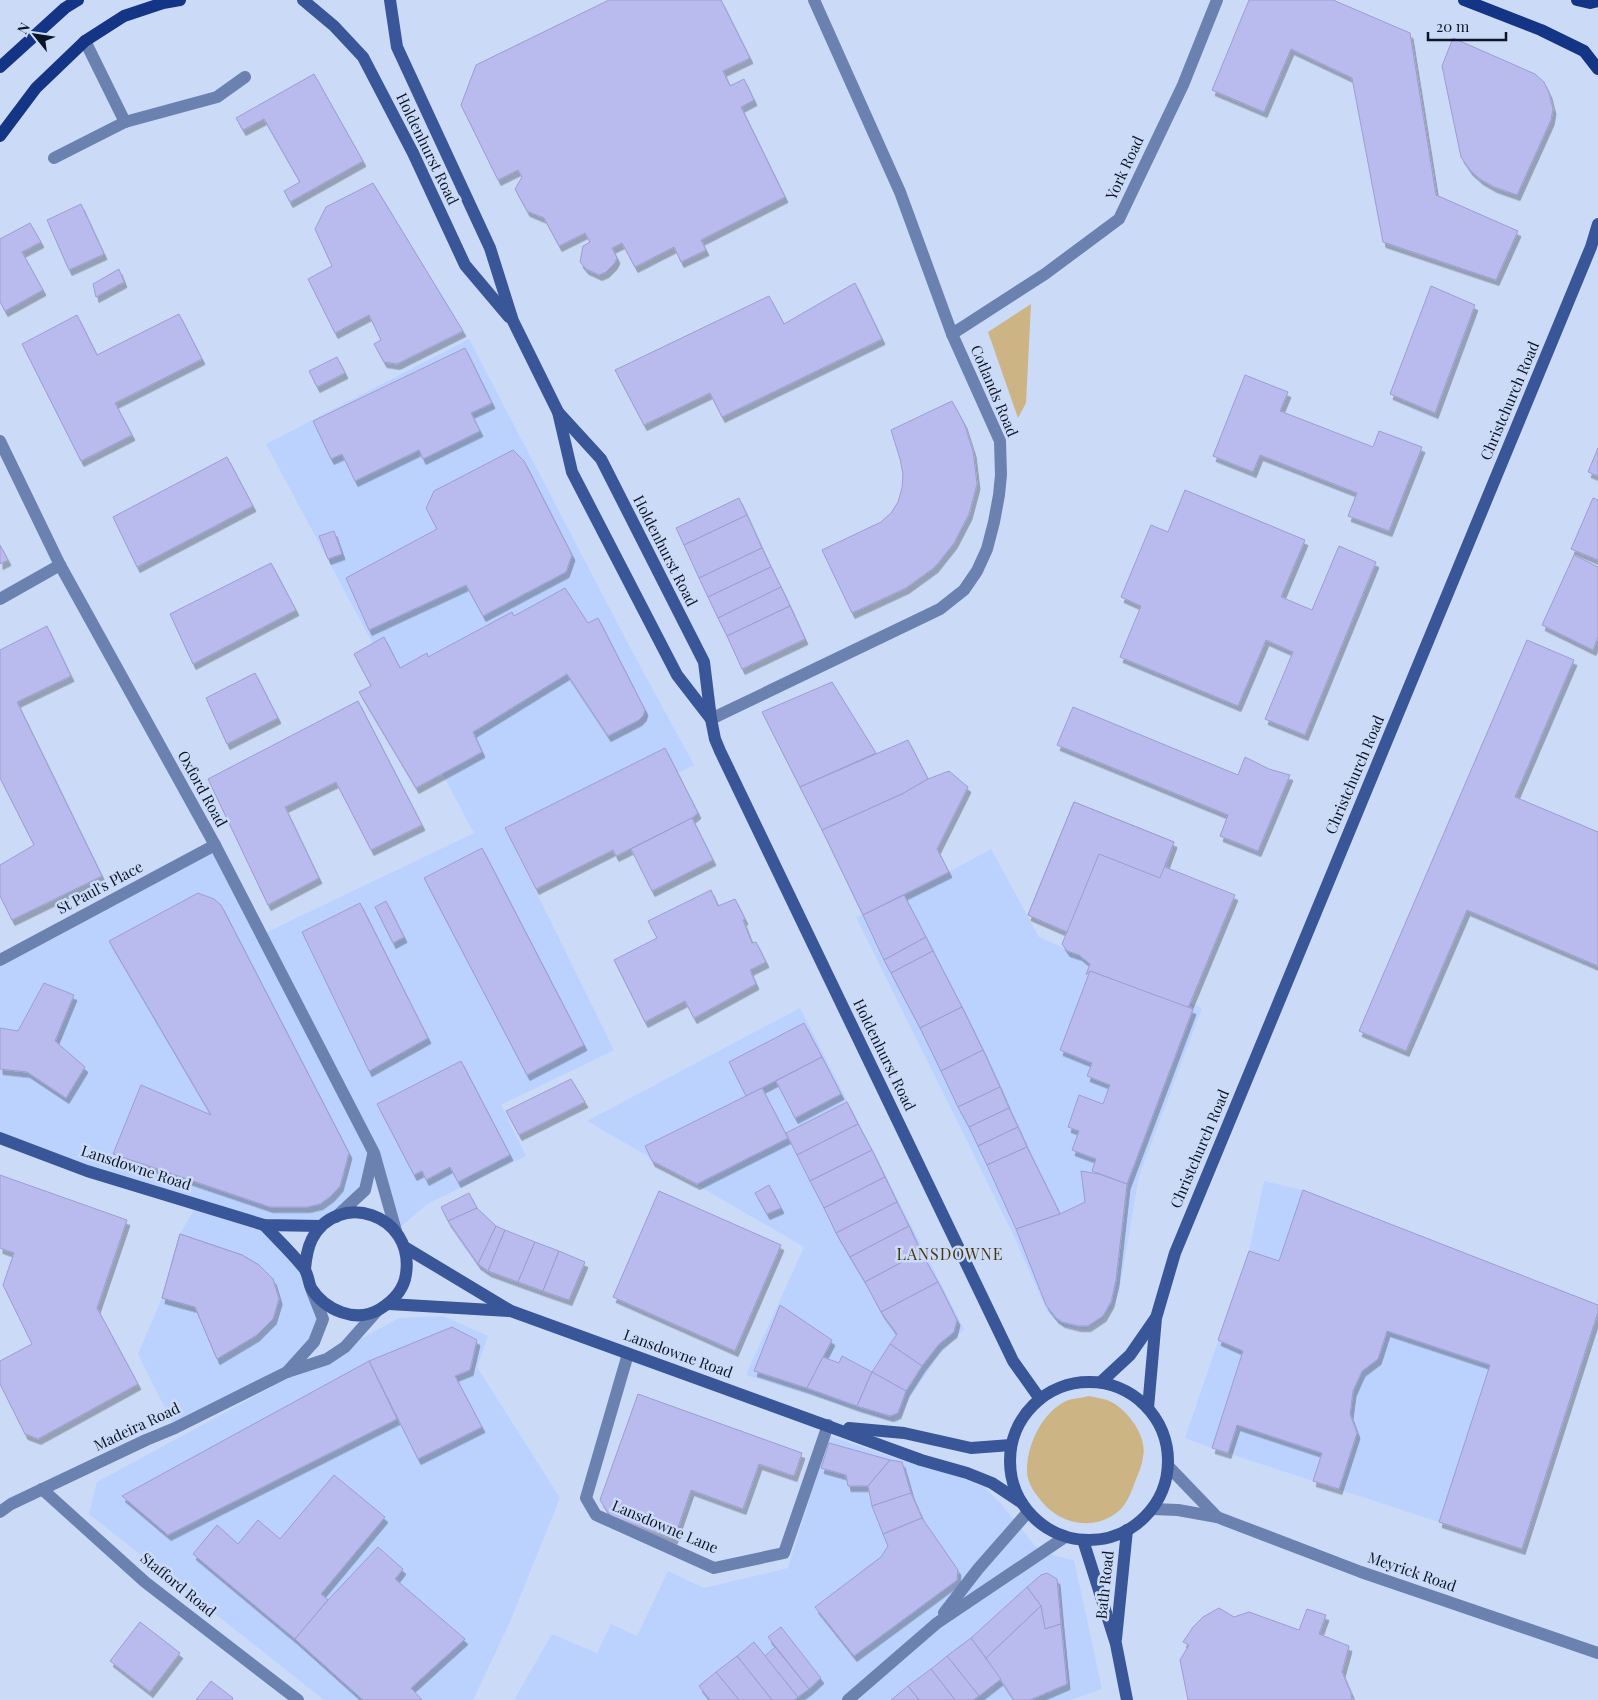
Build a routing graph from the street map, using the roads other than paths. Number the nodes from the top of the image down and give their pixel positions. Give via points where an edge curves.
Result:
1 (78, 0) edge
2 (180, 0) edge
3 (303, 0) edge
4 (390, 0) edge
5 (814, 0) edge
6 (1217, 0) edge
7 (1464, 0) edge
8 (1577, 0) edge
9 (1598, 1) edge
10 (85, 41) junction
11 (0, 67) edge
12 (1598, 69) edge
13 (245, 77) dead end
14 (125, 122) junction
15 (0, 136) edge
16 (54, 158) dead end
17 (1598, 224) edge
18 (1595, 242) edge
19 (513, 321) junction
20 (952, 334) junction
21 (558, 412) junction
22 (0, 441) edge
23 (60, 566) junction
24 (0, 599) edge
25 (711, 719) junction
26 (215, 845) junction
27 (0, 960) edge
28 (0, 1138) edge
29 (374, 1153) junction
30 (336, 1217) junction
31 (264, 1225) junction
32 (321, 1226) junction
33 (396, 1230) junction
34 (406, 1248) junction
35 (305, 1269) junction
36 (310, 1286) junction
37 (389, 1304) junction
38 (377, 1311) junction
39 (511, 1311) junction
40 (1156, 1318) junction
41 (628, 1354) junction
42 (287, 1372) junction
43 (1102, 1381) junction
44 (1040, 1399) junction
45 (1148, 1408) junction
46 (831, 1426) junction
47 (1011, 1445) junction
48 (1168, 1466) junction
49 (42, 1489) junction
50 (1025, 1508) junction
51 (1152, 1509) junction
52 (0, 1512) edge
53 (1217, 1517) junction
54 (1127, 1530) junction
55 (1065, 1536) junction
56 (1083, 1540) junction
57 (937, 1623) junction
58 (1116, 1644) junction
59 (1598, 1653) edge
60 (298, 1700) edge
61 (848, 1700) edge
62 (1126, 1700) edge

1 - 11 main road
2 - 10 main road via 124,16
3 - 19 main road, Holdenhurst Road via 334,26 363,57 465,264
4 - 19 main road, Holdenhurst Road via 397,47 490,248
5 - 20 street, Cotlands Road via 900,192
6 - 20 street, York Road via 1183,85 1120,219 1045,274
7 - 12 main road via 1541,30 1584,51
8 - 9 main road
10 - 14 street
10 - 15 main road via 36,88
13 - 14 street via 217,97
14 - 16 street
17 - 18 main road, Christchurch Road
18 - 40 main road, Christchurch Road via 1174,1253
19 - 21 main road, Holdenhurst Road
20 - 25 street, Cotlands Road via 1000,441 1001,475 994,522 977,571 964,590 940,609
21 - 25 main road, Holdenhurst Road via 572,472 677,675
21 - 25 main road, Holdenhurst Road via 601,459 704,662
22 - 23 street, Oxford Road
23 - 24 street
23 - 26 street, Oxford Road
25 - 44 main road, Holdenhurst Road via 715,739 729,769 1013,1361
26 - 27 street, St Paul's Place
26 - 29 street, Oxford Road
28 - 31 main road, Lansdowne Road via 87,1171
29 - 30 street via 365,1190
29 - 33 street, Oxford Road
30 - 32 main road
30 - 33 main road via 368,1214
31 - 32 main road, Lansdowne Road
31 - 35 main road
32 - 35 main road via 306,1253
33 - 34 main road
34 - 37 main road via 406,1278
34 - 39 main road, Lansdowne Road
35 - 36 main road
36 - 38 main road via 331,1309 362,1315
36 - 42 street, Madeira Road via 323,1319 314,1342
37 - 38 main road
37 - 39 main road, Lansdowne Road
38 - 42 street, Madeira Road via 345,1347 327,1359
39 - 41 main road, Lansdowne Road
40 - 43 main road, Christchurch Road via 1130,1356
40 - 45 main road, Christchurch Road
41 - 46 main road, Lansdowne Road
41 - 46 street, Lansdowne Lane via 586,1498 596,1515 714,1568 784,1553
42 - 49 street, Madeira Road
43 - 44 main road via 1061,1387
43 - 45 main road via 1124,1389
44 - 47 main road via 1027,1412
45 - 48 main road via 1167,1445
46 - 47 main road, Lansdowne Road via 904,1433 971,1448
46 - 50 main road, Lansdowne Road via 921,1460 984,1479
47 - 50 main road via 1013,1485
48 - 51 main road via 1163,1489
48 - 53 street, Meyrick Road
49 - 52 street, Madeira Road
49 - 60 street, Stafford Road via 145,1582
50 - 55 main road via 1044,1527
50 - 57 street
51 - 53 street, Meyrick Road
51 - 54 main road
53 - 59 street, Meyrick Road via 1361,1572
54 - 56 main road via 1106,1538
54 - 58 main road, Bath Road
55 - 56 main road
55 - 57 street
56 - 58 main road, Bath Road
57 - 61 street
58 - 62 main road, Bath Road

